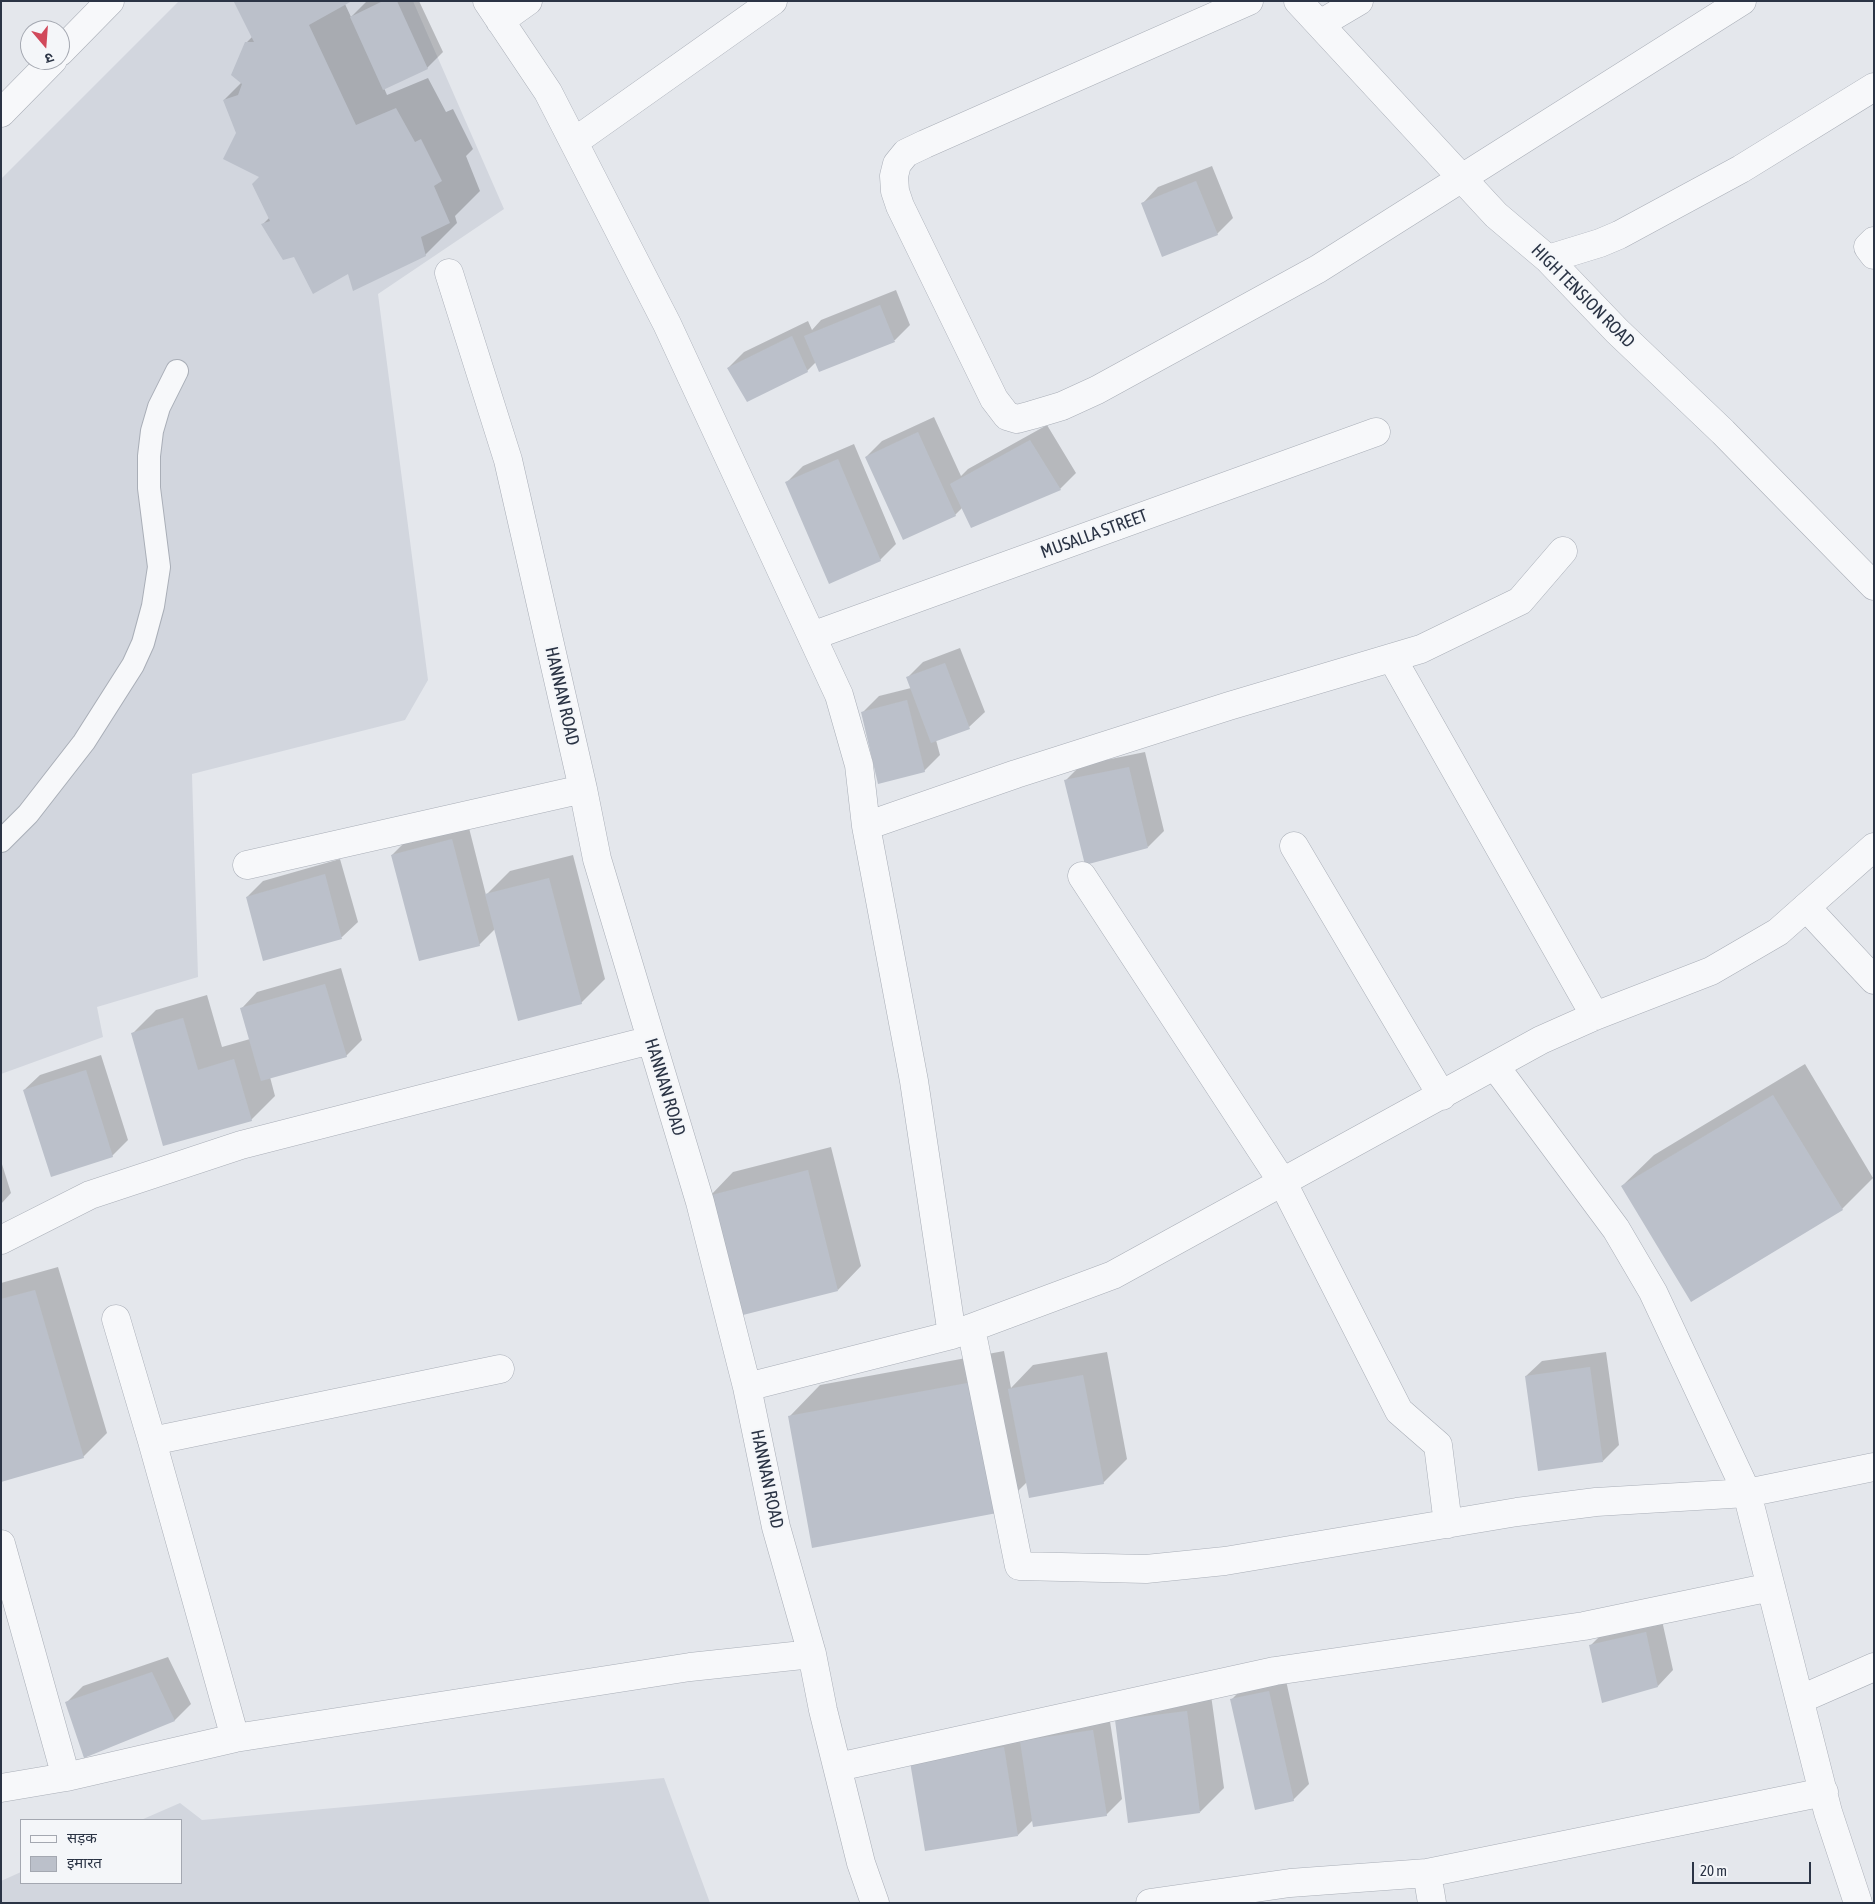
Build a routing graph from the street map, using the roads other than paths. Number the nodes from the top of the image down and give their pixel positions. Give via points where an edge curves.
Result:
1 (110, 1) edge
2 (528, 1) edge
3 (773, 1) edge
4 (1249, 1) edge
5 (1298, 1) edge
6 (1359, 1) edge
7 (1742, 1) edge
8 (494, 11) edge
9 (1320, 24) junction
10 (70, 42) edge
11 (42, 70) edge
12 (1874, 87) edge
13 (1, 113) edge
14 (574, 142) junction
15 (1461, 178) junction
16 (1874, 241) edge
17 (1874, 255) edge
18 (1548, 259) junction
19 (449, 273) dead end
20 (177, 371) dead end
21 (1376, 432) dead end
22 (1563, 551) dead end
23 (1874, 586) edge
24 (812, 636) junction
25 (1392, 658) junction
26 (583, 789) junction
27 (866, 826) junction
28 (1, 841) edge
29 (1294, 846) dead end
30 (1874, 847) edge
31 (248, 865) dead end
32 (1082, 876) dead end
33 (1806, 907) junction
34 (1874, 980) edge
35 (1595, 1016) junction
36 (651, 1040) junction
37 (1495, 1066) junction
38 (1442, 1096) junction
39 (1283, 1183) junction
40 (1, 1240) edge
41 (116, 1319) dead end
42 (961, 1332) junction
43 (500, 1369) dead end
44 (747, 1387) junction
45 (152, 1441) junction
46 (1874, 1467) edge
47 (1747, 1493) junction
48 (1448, 1524) junction
49 (1, 1544) edge
50 (1771, 1587) junction
51 (812, 1654) junction
52 (1874, 1667) edge
53 (1801, 1699) junction
54 (235, 1738) junction
55 (838, 1767) junction
56 (66, 1777) junction
57 (1, 1788) edge
58 (1824, 1792) junction
59 (1427, 1873) junction
60 (874, 1903) edge
61 (1150, 1903) edge
62 (1432, 1903) edge
63 (1858, 1903) edge

1 - 10 street
2 - 8 street
3 - 14 street
4 - 15 street via 906,152 897,164 894,176 900,206 994,399 1007,416 1017,419 1032,415 1097,390 1318,269
5 - 9 street, HIGH TENSION ROAD
6 - 9 street
7 - 15 street
8 - 14 street via 548,92
9 - 15 street, HIGH TENSION ROAD
11 - 13 street
12 - 18 street via 1741,169 1619,235
14 - 24 street via 667,324
15 - 18 street, HIGH TENSION ROAD via 1496,215
16 - 17 street via 1868,247
18 - 23 street, HIGH TENSION ROAD
19 - 26 street, HANNAN ROAD via 508,460
20 - 28 lane via 159,407 152,431 149,488 159,567 143,643 84,742 28,814
21 - 24 street, MUSALLA STREET
22 - 25 street via 1520,601 1421,649
24 - 27 street via 839,696 859,765
25 - 27 street via 1016,774
25 - 35 street
26 - 31 street
26 - 36 street, HANNAN ROAD via 596,859
27 - 42 street
29 - 38 street
30 - 33 street
32 - 39 street
33 - 34 street
33 - 35 street via 1778,932 1711,971
35 - 37 street via 1541,1040
36 - 40 street via 241,1145 90,1195
36 - 44 street, HANNAN ROAD via 700,1202
37 - 38 street
37 - 47 street via 1616,1229 1653,1292
38 - 39 street
39 - 42 street via 1113,1275
39 - 48 street via 1399,1411 1438,1445
41 - 45 street
42 - 44 street
42 - 48 street via 1019,1566 1156,1568 1226,1561
43 - 45 street
44 - 51 street, HANNAN ROAD via 776,1527
45 - 54 street
46 - 47 street
47 - 48 street via 1596,1502
47 - 50 street
49 - 56 street
50 - 53 street
50 - 55 street via 1584,1626 1275,1671
51 - 54 street via 690,1667
51 - 55 street, HANNAN ROAD
52 - 53 street
53 - 58 street
54 - 56 street
55 - 60 street, HANNAN ROAD
56 - 57 street
58 - 59 street
58 - 63 street
59 - 61 street via 1290,1883
59 - 62 street

